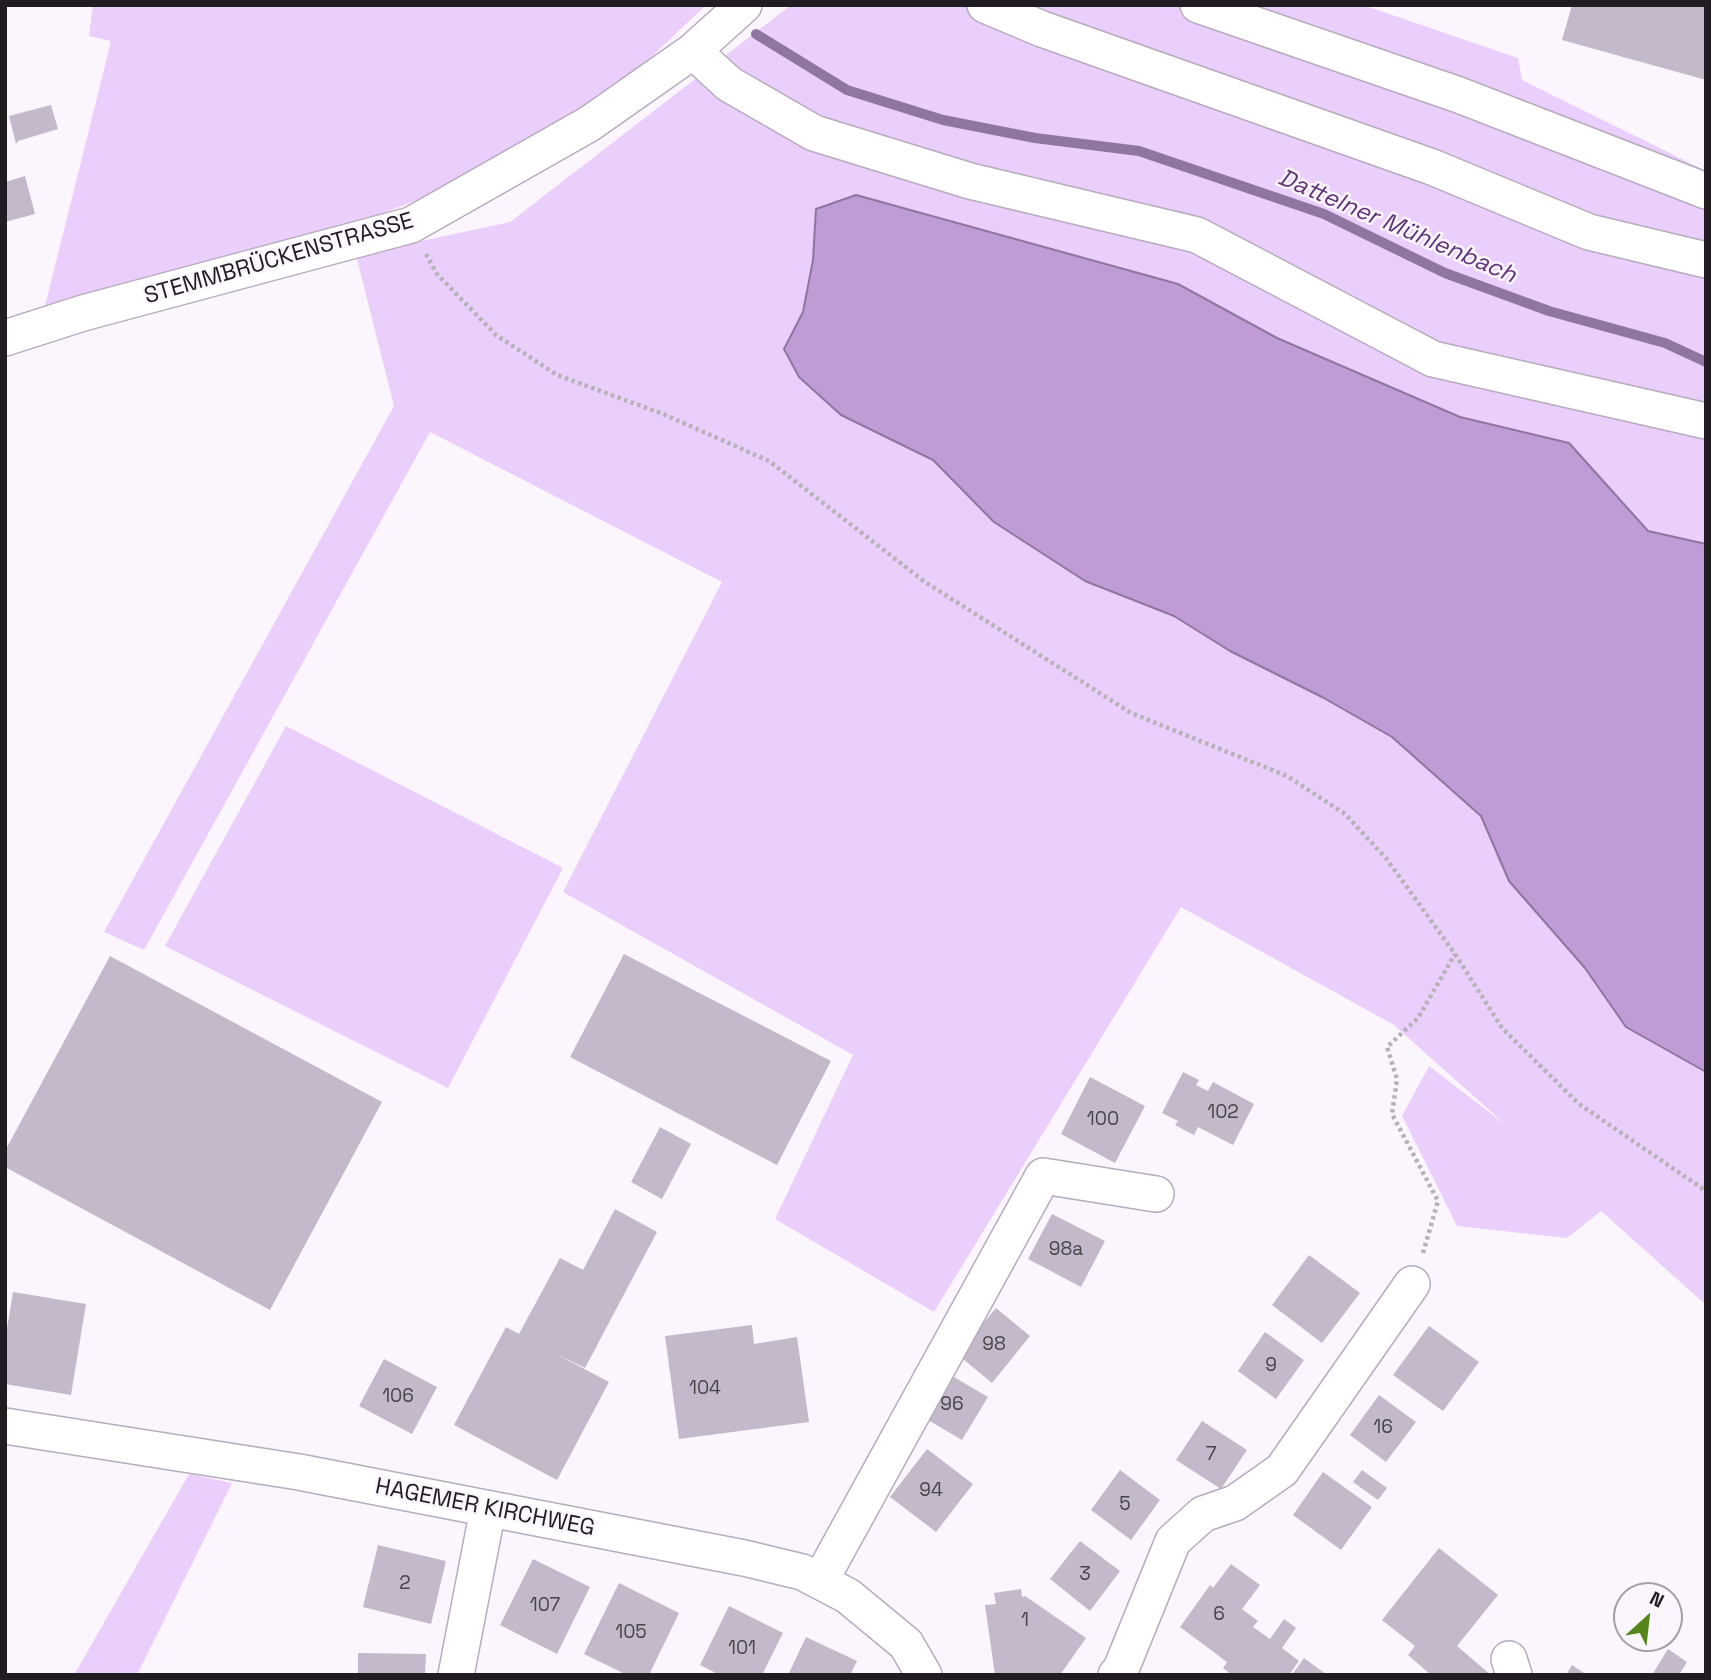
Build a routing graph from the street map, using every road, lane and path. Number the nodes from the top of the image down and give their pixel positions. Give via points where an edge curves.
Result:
1 (744, 5) edge
2 (985, 5) edge
3 (1198, 5) edge
4 (693, 51) junction
5 (1706, 191) edge
6 (411, 225) junction
7 (1706, 260) edge
8 (5, 338) edge
9 (1706, 421) edge
10 (1455, 954) junction
11 (1706, 1191) edge
12 (1156, 1194) dead end
13 (1412, 1284) joint
14 (5, 1426) edge
15 (488, 1509) junction
16 (820, 1581) junction
17 (461, 1673) edge
18 (924, 1675) edge
19 (1116, 1675) edge

1 - 4 street, STEMMBRÜCKENSTRASSE
2 - 7 street via 1432,167 1589,232
3 - 5 street via 1459,94
4 - 6 street, STEMMBRÜCKENSTRASSE via 589,124
4 - 9 street via 729,84 814,134 970,181 1197,235 1433,359
6 - 8 street, STEMMBRÜCKENSTRASSE
6 - 10 path via 437,274 496,335 557,375 663,414 769,461 925,582 1131,713 1287,776 1345,814 1386,858
10 - 11 path via 1502,1028 1579,1104
10 - 13 path via 1418,1018 1387,1047 1397,1080 1392,1114 1438,1201
12 - 16 street via 1043,1176
13 - 19 street via 1282,1470 1235,1503 1203,1514 1173,1541
14 - 15 street, HAGEMER KIRCHWEG via 299,1472
15 - 16 street, HAGEMER KIRCHWEG via 744,1558
15 - 17 street
16 - 18 street, HAGEMER KIRCHWEG via 848,1597 906,1644

